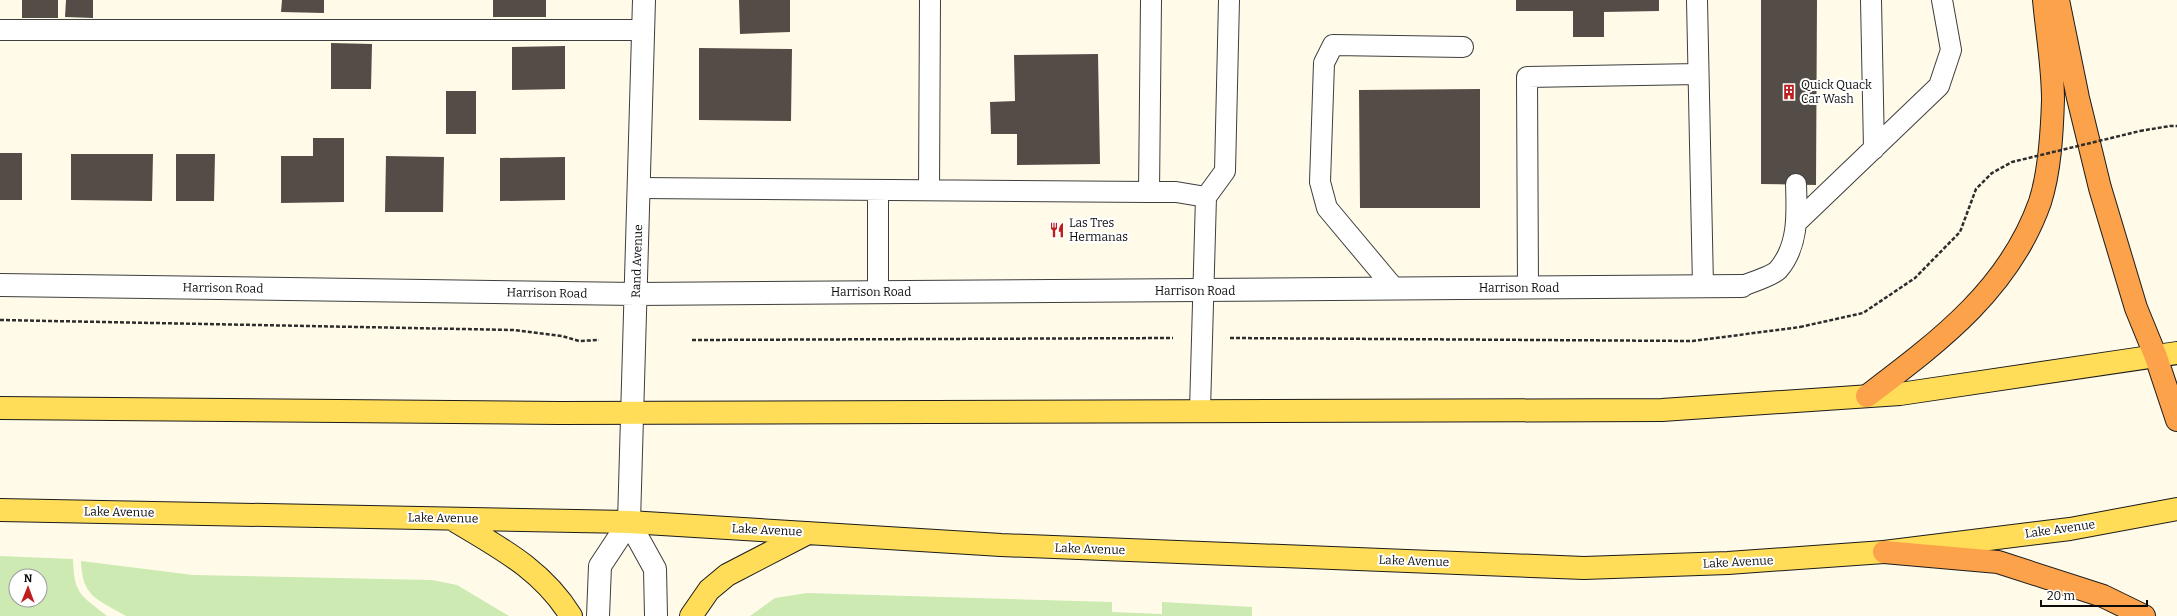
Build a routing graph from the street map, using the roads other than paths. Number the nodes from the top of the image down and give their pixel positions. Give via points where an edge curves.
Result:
1 (644, 0) edge
2 (930, 0) edge
3 (1151, 0) edge
4 (1229, 0) edge
5 (1697, 0) edge
6 (1871, 0) edge
7 (1942, 0) edge
8 (2044, 0) edge
9 (2058, 0) edge
10 (0, 30) edge
11 (644, 30) junction
12 (1463, 47) dead end
13 (1698, 74) junction
14 (1874, 149) junction
15 (1796, 184) dead end
16 (640, 188) junction
17 (878, 190) junction
18 (929, 190) junction
19 (1149, 192) junction
20 (1206, 197) junction
21 (1797, 222) junction
22 (0, 285) edge
23 (1703, 286) junction
24 (1742, 286) joint
25 (1394, 288) junction
26 (1528, 288) junction
27 (1204, 291) junction
28 (878, 292) junction
29 (636, 294) junction
30 (2177, 353) edge
31 (2156, 356) junction
32 (1867, 396) junction
33 (0, 408) edge
34 (1200, 410) junction
35 (634, 413) junction
36 (2177, 420) edge
37 (2177, 509) edge
38 (0, 510) edge
39 (451, 518) junction
40 (629, 522) junction
41 (809, 532) junction
42 (1884, 552) junction
43 (571, 616) edge
44 (598, 616) edge
45 (656, 616) edge
46 (691, 616) edge
47 (2144, 616) edge

1 - 11 street, Rand Avenue
2 - 18 lane
3 - 19 lane
4 - 20 lane via 1225,171
5 - 13 lane
6 - 14 lane
7 - 14 lane via 1951,50 1939,86
8 - 32 highway via 2053,99 2048,160 2040,202 2018,250 1992,288 1924,353
9 - 31 highway via 2100,188 2136,308
10 - 11 lane
11 - 16 street, Rand Avenue
12 - 25 lane via 1333,45 1324,62 1320,182 1327,208
13 - 23 lane
13 - 26 lane via 1527,77
14 - 21 lane
15 - 21 lane
16 - 17 lane
16 - 29 street, Rand Avenue
17 - 18 lane
17 - 28 lane
18 - 19 lane
19 - 20 lane via 1176,192
20 - 27 lane
21 - 24 lane via 1792,247 1778,270
22 - 29 street, Harrison Road
23 - 24 street, Harrison Road
23 - 26 street, Harrison Road
25 - 26 street, Harrison Road
25 - 27 street, Harrison Road
27 - 28 street, Harrison Road
27 - 34 lane
28 - 29 street, Harrison Road
29 - 35 street, Rand Avenue
30 - 31 main road
31 - 32 main road via 1900,394
31 - 36 highway
32 - 34 main road via 1662,410
33 - 35 main road
34 - 35 main road
35 - 40 street, Rand Avenue
37 - 42 main road, Lake Avenue via 2070,529
38 - 39 main road, Lake Avenue
39 - 40 main road, Lake Avenue
39 - 43 main road via 512,556 543,579
40 - 41 main road, Lake Avenue
40 - 44 street via 600,566
40 - 45 street via 655,569
41 - 42 main road, Lake Avenue via 1001,545 1584,568 1728,563
41 - 46 main road via 727,574 709,590
42 - 47 highway via 1998,562 2103,596

